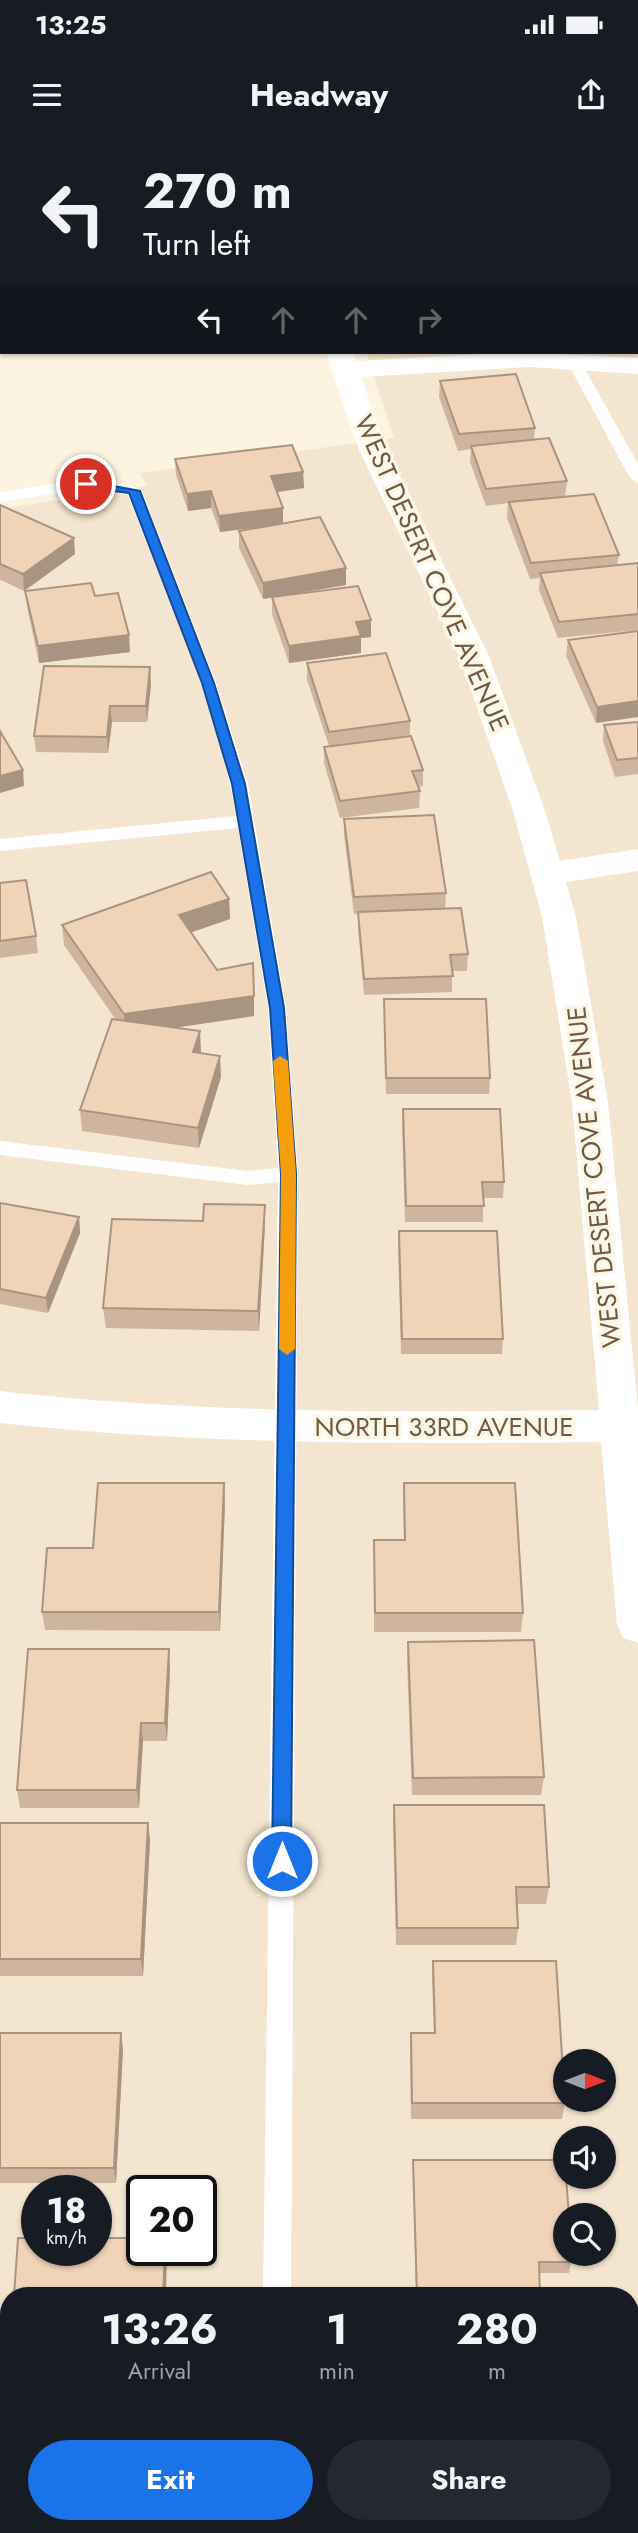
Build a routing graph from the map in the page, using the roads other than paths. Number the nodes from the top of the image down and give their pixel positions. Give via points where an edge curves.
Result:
1 (342, 361) edge
2 (574, 362) junction
3 (638, 366) edge
4 (638, 478) edge
5 (0, 497) edge
6 (247, 821) junction
7 (0, 845) edge
8 (638, 860) edge
9 (547, 874) junction
10 (0, 1148) edge
11 (288, 1174) junction
12 (0, 1407) edge
13 (629, 1426) edge
14 (286, 1427) junction
15 (638, 1625) edge
16 (277, 2287) edge

1 - 2 street
1 - 9 street, WEST DESERT COVE AVENUE via 373,450 474,656
2 - 3 street
2 - 4 lane
5 - 6 lane via 86,484 134,491 208,683
6 - 7 lane
6 - 11 lane via 277,1008
8 - 9 street
9 - 13 street, WEST DESERT COVE AVENUE via 574,996 590,1102
10 - 11 lane via 248,1178
11 - 14 lane
12 - 14 street, NORTH 33RD AVENUE via 97,1420
13 - 14 street, NORTH 33RD AVENUE
13 - 15 street, WEST DESERT COVE AVENUE
14 - 16 lane

